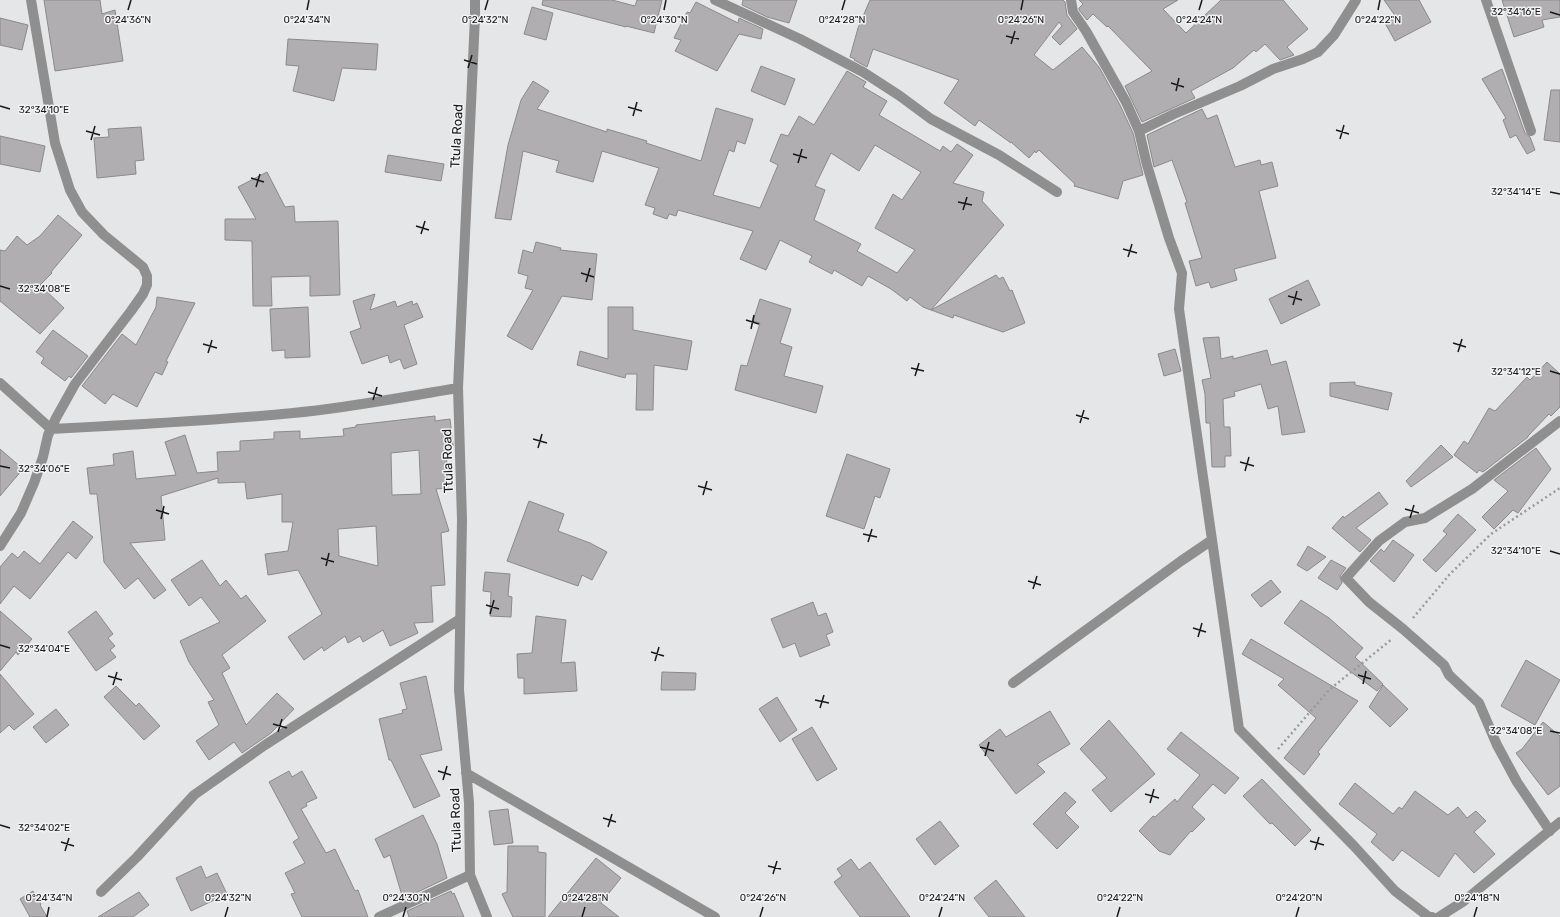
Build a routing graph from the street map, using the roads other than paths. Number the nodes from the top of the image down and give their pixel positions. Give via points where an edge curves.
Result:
1 (31, 0) edge
2 (475, 0) edge
3 (714, 0) edge
4 (1071, 0) edge
5 (1356, 0) edge
6 (1486, 0) edge
7 (1139, 131) junction
8 (1531, 131) dead end
9 (1057, 192) dead end
10 (0, 383) edge
11 (458, 388) junction
12 (1560, 421) edge
13 (51, 429) junction
14 (1212, 540) junction
15 (0, 546) edge
16 (460, 619) junction
17 (1013, 683) dead end
18 (466, 773) junction
19 (1560, 822) edge
20 (1550, 831) junction
21 (470, 874) junction
22 (101, 892) dead end
23 (379, 917) edge
24 (487, 917) edge
25 (715, 917) edge
26 (1430, 917) edge
27 (1439, 917) edge

1 - 13 street via 55,143 70,190 82,212 104,235 143,267 147,276 143,294 75,384
2 - 11 street, Ttula Road
3 - 9 street via 800,39 864,72 931,119 999,155
4 - 7 street via 1073,12 1126,102
5 - 7 street via 1334,35 1318,52 1273,69
6 - 8 street
7 - 14 street via 1147,165 1182,274 1179,309
10 - 13 street
11 - 13 street via 368,404 294,413 203,421
11 - 16 street, Ttula Road via 462,520
12 - 20 street via 1472,489 1425,518 1405,522 1379,541 1346,578 1369,602 1444,665 1449,676 1479,703 1517,782
13 - 15 street via 21,512
14 - 17 street
14 - 26 street via 1239,729 1354,846 1395,892
16 - 18 street, Ttula Road via 459,690
16 - 22 street via 265,745 194,795
18 - 21 street, Ttula Road
18 - 25 street
19 - 20 street
20 - 27 street via 1464,902
21 - 23 street
21 - 24 street, Ttula Road

